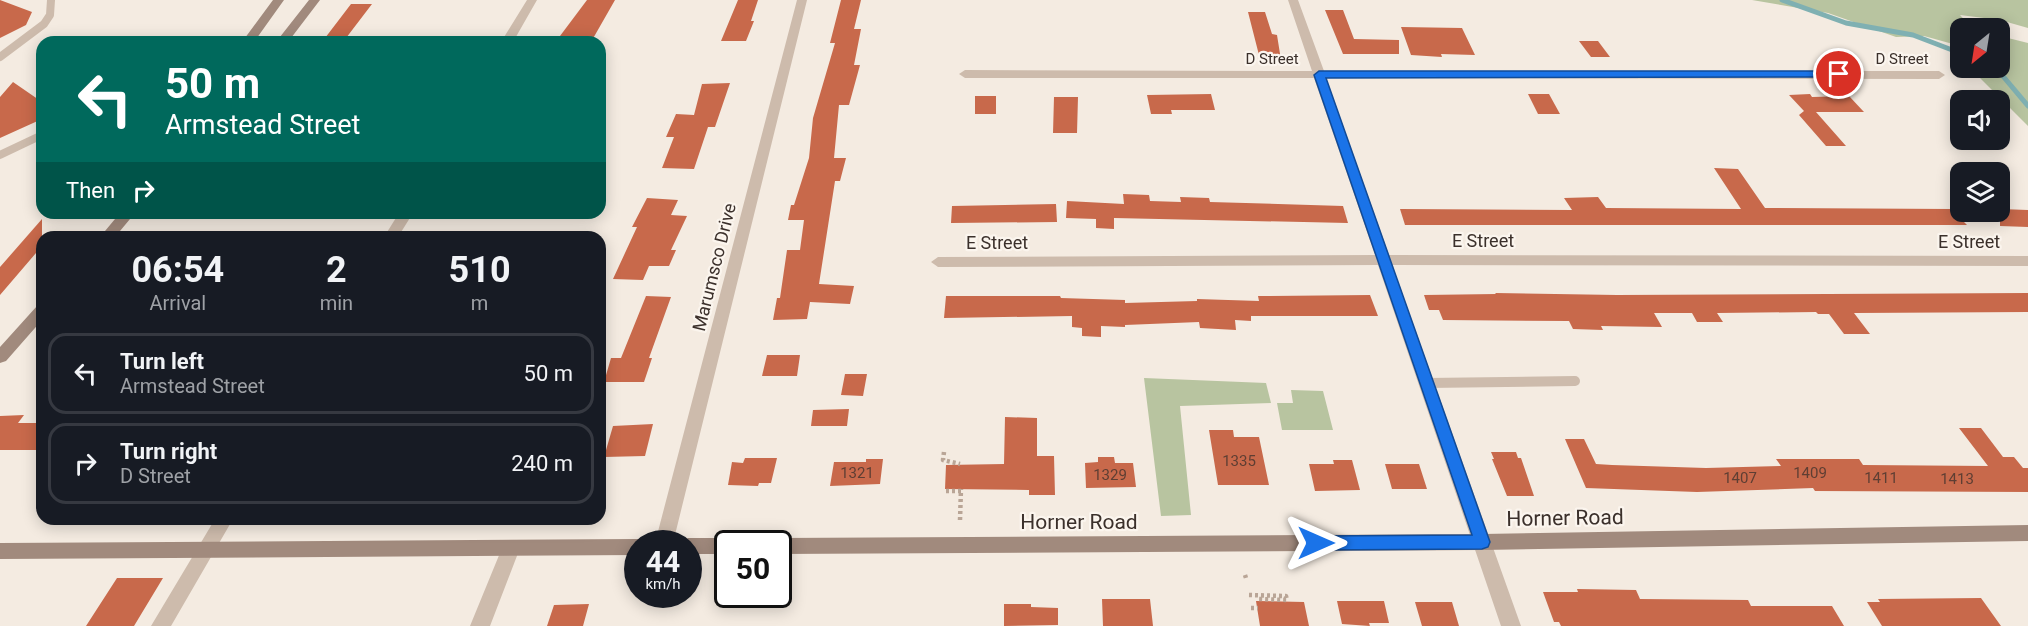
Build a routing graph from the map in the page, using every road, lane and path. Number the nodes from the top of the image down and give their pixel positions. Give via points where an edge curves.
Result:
1 (51, 0) edge
2 (279, 0) edge
3 (315, 0) edge
4 (532, 0) edge
5 (802, 0) edge
6 (1293, 0) edge
7 (252, 36) edge
8 (287, 36) edge
9 (511, 36) edge
10 (0, 57) edge
11 (965, 74) dead end
12 (1319, 75) junction
13 (1939, 75) dead end
14 (36, 138) edge
15 (0, 154) edge
16 (123, 219) edge
17 (112, 231) edge
18 (1384, 260) junction
19 (2028, 261) edge
20 (938, 262) dead end
21 (36, 317) edge
22 (0, 357) edge
23 (1575, 381) dead end
24 (1427, 383) junction
25 (944, 452) dead end
26 (960, 464) dead end
27 (946, 491) dead end
28 (960, 520) dead end
29 (221, 525) edge
30 (667, 530) edge
31 (2028, 533) edge
32 (1482, 542) junction
33 (792, 546) edge
34 (624, 547) edge
35 (511, 548) junction
36 (206, 550) junction
37 (2, 553) edge
38 (1249, 595) dead end
39 (1259, 601) dead end
40 (160, 626) edge
41 (480, 626) edge
42 (1511, 626) edge

1 - 10 lane via 50,15 44,24
2 - 7 main road
3 - 8 main road
4 - 9 street
5 - 30 street, Marumsco Drive
6 - 12 street
11 - 12 street, D Street
12 - 13 street, D Street
12 - 18 street
14 - 15 lane
16 - 17 main road
18 - 19 street, E Street
18 - 20 street, E Street
18 - 24 street
21 - 22 main road
23 - 24 lane
24 - 32 street
25 - 26 path via 943,460
27 - 28 path via 961,490
29 - 36 street
31 - 32 main road, Horner Road
32 - 33 main road, Horner Road
32 - 42 street
34 - 35 main road
35 - 36 main road
35 - 41 street
36 - 37 main road
36 - 40 street
38 - 39 path via 1286,596 1287,600

